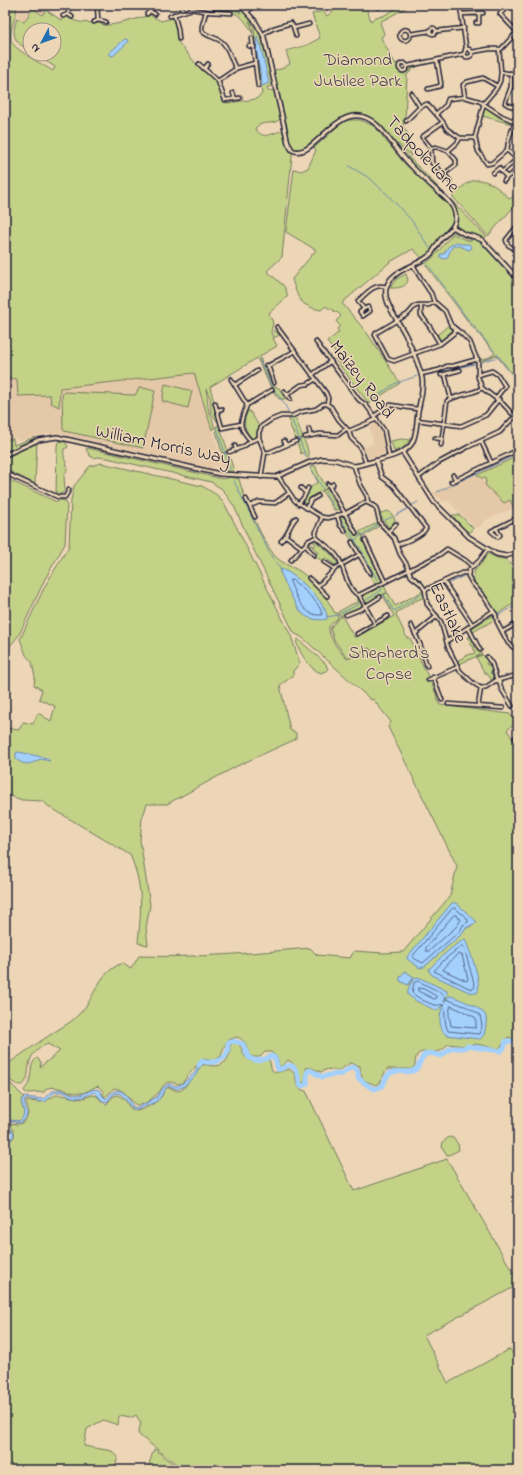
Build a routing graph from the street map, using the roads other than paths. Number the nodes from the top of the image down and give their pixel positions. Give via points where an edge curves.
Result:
1 (70, 5) edge
2 (97, 5) edge
3 (151, 5) edge
4 (181, 5) edge
5 (240, 5) edge
6 (264, 5) edge
7 (375, 5) edge
8 (381, 5) edge
9 (460, 5) edge
10 (504, 10) dead end
11 (150, 11) junction
12 (183, 12) junction
13 (206, 12) junction
14 (247, 12) junction
15 (226, 13) junction
16 (232, 13) dead end
17 (479, 13) junction
18 (483, 13) dead end
19 (68, 14) junction
20 (147, 14) dead end
21 (155, 14) dead end
22 (174, 14) junction
23 (461, 14) junction
24 (63, 16) dead end
25 (170, 16) dead end
26 (72, 17) dead end
27 (226, 18) dead end
28 (98, 20) junction
29 (94, 22) dead end
30 (106, 22) dead end
31 (476, 23) dead end
32 (309, 24) dead end
33 (294, 28) junction
34 (464, 28) junction
35 (518, 31) edge
36 (178, 32) junction
37 (183, 32) dead end
38 (263, 34) junction
39 (410, 34) junction
40 (296, 36) dead end
41 (252, 38) dead end
42 (179, 39) dead end
43 (249, 46) dead end
44 (254, 46) junction
45 (466, 49) junction
46 (499, 49) junction
47 (472, 52) junction
48 (464, 54) junction
49 (437, 60) junction
50 (255, 63) junction
51 (199, 64) dead end
52 (208, 64) dead end
53 (408, 66) dead end
54 (236, 68) junction
55 (204, 69) junction
56 (501, 72) junction
57 (511, 73) junction
58 (518, 75) edge
59 (258, 80) junction
60 (218, 81) junction
61 (253, 81) dead end
62 (258, 86) dead end
63 (498, 86) junction
64 (428, 89) dead end
65 (234, 93) dead end
66 (411, 93) dead end
67 (464, 97) junction
68 (240, 98) dead end
69 (235, 99) junction
70 (484, 103) junction
71 (420, 108) junction
72 (518, 108) edge
73 (518, 113) edge
74 (436, 114) junction
75 (406, 121) dead end
76 (442, 122) junction
77 (516, 122) edge
78 (460, 138) junction
79 (475, 138) junction
80 (431, 148) junction
81 (507, 150) junction
82 (448, 151) junction
83 (518, 159) edge
84 (502, 172) junction
85 (493, 173) dead end
86 (513, 173) dead end
87 (444, 174) junction
88 (507, 178) junction
89 (450, 181) dead end
90 (504, 181) dead end
91 (518, 225) edge
92 (453, 227) junction
93 (518, 251) edge
94 (413, 265) junction
95 (518, 279) edge
96 (386, 287) junction
97 (434, 302) junction
98 (421, 305) junction
99 (364, 309) dead end
100 (398, 320) junction
101 (278, 327) dead end
102 (456, 329) junction
103 (317, 342) dead end
104 (440, 344) junction
105 (294, 350) junction
106 (414, 354) junction
107 (478, 359) junction
108 (331, 362) junction
109 (460, 370) dead end
110 (258, 371) dead end
111 (421, 374) junction
112 (445, 374) junction
113 (312, 375) junction
114 (441, 375) dead end
115 (478, 375) junction
116 (231, 379) dead end
117 (316, 379) junction
118 (274, 383) dead end
119 (235, 385) junction
120 (482, 388) junction
121 (272, 390) dead end
122 (284, 391) dead end
123 (287, 395) junction
124 (497, 398) junction
125 (290, 399) dead end
126 (451, 399) junction
127 (215, 403) dead end
128 (327, 404) junction
129 (247, 405) junction
130 (222, 409) dead end
131 (418, 409) junction
132 (217, 410) junction
133 (518, 411) edge
134 (514, 415) junction
135 (374, 416) junction
136 (376, 419) junction
137 (417, 420) junction
138 (518, 420) edge
139 (444, 423) junction
140 (241, 424) junction
141 (309, 429) dead end
142 (346, 429) junction
143 (350, 431) junction
144 (310, 435) junction
145 (305, 437) dead end
146 (259, 438) junction
147 (435, 438) dead end
148 (442, 439) junction
149 (296, 440) dead end
150 (251, 441) junction
151 (284, 441) dead end
152 (481, 441) junction
153 (286, 445) junction
154 (441, 445) dead end
155 (235, 446) dead end
156 (236, 450) junction
157 (518, 450) edge
158 (229, 452) dead end
159 (265, 453) junction
160 (403, 453) junction
161 (5, 455) edge
162 (389, 456) junction
163 (376, 460) junction
164 (491, 462) junction
165 (366, 463) junction
166 (354, 466) junction
167 (5, 473) edge
168 (453, 475) dead end
169 (261, 476) junction
170 (278, 476) junction
171 (419, 477) junction
172 (456, 480) junction
173 (451, 482) dead end
174 (333, 484) dead end
175 (301, 488) dead end
176 (308, 488) dead end
177 (69, 490) dead end
178 (306, 493) junction
179 (289, 494) junction
180 (318, 496) dead end
181 (246, 499) dead end
182 (368, 502) junction
183 (298, 504) junction
184 (250, 506) junction
185 (306, 508) junction
186 (345, 514) junction
187 (337, 515) junction
188 (255, 517) dead end
189 (296, 518) dead end
190 (322, 518) junction
191 (517, 518) edge
192 (396, 524) dead end
193 (518, 524) edge
194 (496, 528) dead end
195 (345, 531) dead end
196 (388, 532) junction
197 (356, 533) dead end
198 (286, 536) junction
199 (316, 537) junction
200 (365, 540) dead end
201 (281, 541) dead end
202 (352, 542) dead end
203 (305, 545) junction
204 (397, 545) junction
205 (302, 548) junction
206 (487, 550) junction
207 (518, 552) edge
208 (360, 554) junction
209 (314, 555) dead end
210 (291, 560) dead end
211 (324, 562) dead end
212 (341, 565) junction
213 (473, 567) junction
214 (335, 569) junction
215 (408, 570) junction
216 (370, 573) dead end
217 (468, 573) junction
218 (309, 578) dead end
219 (385, 582) junction
220 (444, 582) junction
221 (318, 586) junction
222 (425, 590) junction
223 (360, 595) junction
224 (327, 596) dead end
225 (380, 597) dead end
226 (365, 606) junction
227 (493, 611) junction
228 (346, 615) dead end
229 (388, 616) dead end
230 (437, 616) junction
231 (518, 623) edge
232 (375, 624) junction
233 (472, 624) junction
234 (411, 625) dead end
235 (468, 627) junction
236 (502, 632) junction
237 (357, 634) dead end
238 (415, 634) junction
239 (447, 641) junction
240 (480, 650) dead end
241 (518, 651) edge
242 (487, 657) dead end
243 (427, 666) dead end
244 (458, 667) junction
245 (518, 675) edge
246 (433, 677) junction
247 (428, 680) dead end
248 (498, 681) junction
249 (481, 688) junction
250 (442, 700) dead end
251 (448, 704) dead end
252 (478, 706) junction
253 (512, 706) dead end
254 (503, 708) dead end
255 (515, 738) dead end
256 (518, 741) edge

1 - 19 street
2 - 28 street
3 - 11 street
4 - 12 street
5 - 14 street, Tadpole Lane
6 - 14 street via 254,6
7 - 8 street
9 - 23 street
10 - 35 street via 500,14
11 - 20 street
11 - 21 street
12 - 13 street via 195,9
12 - 22 street
13 - 15 street
13 - 54 street via 202,31 223,43
14 - 38 street, Tadpole Lane
15 - 16 street
15 - 27 street
17 - 18 street
17 - 23 street
17 - 31 street via 480,23
19 - 24 street
19 - 26 street
22 - 25 street
22 - 36 street
23 - 34 street
28 - 29 street
28 - 30 street
32 - 33 street
33 - 38 street via 289,24
33 - 40 street
34 - 39 street via 437,31 433,28 430,31
34 - 45 street
35 - 46 street
36 - 37 street
36 - 42 street
38 - 92 street, Tadpole Lane via 288,143 292,150 305,150 344,119 367,119 380,128 406,160 452,206 456,216
39 - 39 street via 410,39 403,40 400,32 408,30
41 - 44 street
43 - 44 street
44 - 50 street
45 - 47 street
45 - 48 street
46 - 47 street
46 - 56 street
47 - 48 street via 469,57
48 - 49 street
49 - 53 street
49 - 64 street via 441,84
50 - 54 street
50 - 59 street
51 - 55 street
52 - 55 street
54 - 60 street
55 - 60 street
56 - 57 street
56 - 63 street
57 - 58 street
57 - 72 street via 511,87 505,103
59 - 61 street
59 - 62 street
60 - 69 street via 224,99
63 - 67 street via 484,78 467,82 463,85
63 - 70 street
65 - 69 street
66 - 71 street
67 - 70 street
67 - 74 street via 448,99
68 - 69 street
70 - 77 street
70 - 79 street
71 - 74 street via 427,104
71 - 75 street
73 - 77 street
74 - 76 street
76 - 78 street
76 - 80 street via 422,136
77 - 81 street
78 - 79 street
78 - 82 street
79 - 81 street via 479,153 489,164
80 - 82 street
80 - 87 street via 432,163
81 - 83 street
82 - 87 street via 457,164
83 - 84 street
84 - 85 street via 499,168
84 - 88 street
86 - 88 street
87 - 89 street
88 - 90 street
91 - 93 street via 506,240 510,247
92 - 94 street via 430,255
92 - 95 street via 483,241
94 - 96 street via 394,275
94 - 97 street
96 - 99 street via 377,286 356,303
96 - 100 street via 387,302
97 - 98 street
97 - 102 street via 444,310 451,325
98 - 100 street via 415,306
98 - 104 street via 420,315
100 - 106 street
100 - 106 street via 375,334 375,338 389,361
101 - 105 street
102 - 104 street
102 - 107 street via 470,342
103 - 108 street, Maizey Road
104 - 106 street
105 - 113 street
105 - 118 street via 267,366
106 - 111 street
107 - 111 street
107 - 115 street
108 - 113 street
108 - 135 street, Maizey Road
109 - 112 street
110 - 119 street
111 - 131 street
112 - 114 street
112 - 126 street
113 - 117 street
115 - 120 street
115 - 124 street via 497,373 505,386
116 - 119 street
117 - 123 street
117 - 128 street via 328,396
119 - 129 street
120 - 124 street
120 - 126 street
121 - 129 street
122 - 123 street
123 - 125 street
124 - 134 street
124 - 139 street via 486,414 465,424 459,426
126 - 139 street via 447,401
127 - 132 street
128 - 142 street
128 - 146 street via 292,416 275,418 262,426 258,432
129 - 140 street
130 - 132 street
131 - 135 street via 390,405
131 - 137 street
132 - 140 street via 222,428
133 - 134 street
134 - 138 street
134 - 152 street via 500,432
135 - 136 street, Maizey Road
136 - 143 street
136 - 162 street, Maizey Road via 384,430
137 - 139 street
137 - 160 street via 413,442
139 - 148 street
140 - 150 street
141 - 144 street
142 - 143 street
142 - 144 street via 338,435
143 - 165 street via 351,438 360,447
144 - 145 street
146 - 150 street
146 - 159 street
147 - 148 street
148 - 154 street
149 - 153 street
150 - 156 street via 245,447
151 - 153 street
152 - 164 street
152 - 171 street via 438,463
153 - 159 street
155 - 156 street
156 - 158 street
157 - 164 street
159 - 169 street
160 - 162 street
160 - 171 street
161 - 169 street, William Morris Way via 38,440 57,437 214,473
162 - 163 street
163 - 165 street
163 - 204 street via 382,476 394,486 426,526 426,530 417,537
164 - 172 street
165 - 166 street
166 - 170 street, William Morris Way via 336,460 319,460
166 - 182 street, Eastlake
167 - 177 street via 58,497 66,497
168 - 172 street
169 - 170 street, William Morris Way
170 - 179 street
171 - 206 street via 431,500
172 - 173 street
174 - 186 street via 329,485
175 - 178 street
176 - 178 street
178 - 183 street
179 - 183 street
179 - 184 street via 277,502 259,502
180 - 185 street via 311,500
181 - 184 street
182 - 186 street
182 - 196 street, Eastlake via 376,508 380,523
183 - 185 street
184 - 188 street
185 - 190 street
186 - 187 street
186 - 197 street
187 - 190 street
187 - 195 street
189 - 198 street
190 - 199 street
191 - 193 street
191 - 194 street
192 - 196 street
196 - 204 street, Eastlake
198 - 201 street
198 - 205 street
199 - 203 street
199 - 212 street via 335,553
200 - 219 street
202 - 208 street
203 - 205 street
203 - 209 street
204 - 215 street, Eastlake
205 - 210 street
206 - 207 street via 501,556
206 - 213 street, Eastlake
208 - 212 street
208 - 216 street
211 - 214 street
212 - 214 street
212 - 223 street via 354,593
213 - 215 street via 447,549
213 - 217 street, Eastlake
214 - 221 street
215 - 219 street
215 - 222 street, Eastlake
217 - 220 street via 462,573
217 - 227 street, Eastlake via 470,580
218 - 221 street
219 - 223 street
220 - 222 street
220 - 233 street
221 - 224 street
222 - 230 street, Eastlake via 427,604
223 - 226 street
225 - 226 street
226 - 228 street
226 - 232 street
227 - 233 street
227 - 236 street, Eastlake
229 - 232 street
230 - 238 street
230 - 239 street, Eastlake
231 - 236 street
232 - 237 street
233 - 235 street
234 - 238 street
235 - 239 street
235 - 240 street
236 - 241 street, Eastlake
238 - 243 street
239 - 244 street, Eastlake
242 - 248 street via 492,663
244 - 246 street
244 - 249 street, Eastlake via 463,675
245 - 248 street
246 - 247 street
246 - 250 street
248 - 249 street
248 - 253 street
249 - 252 street
251 - 252 street
252 - 254 street
255 - 256 street

